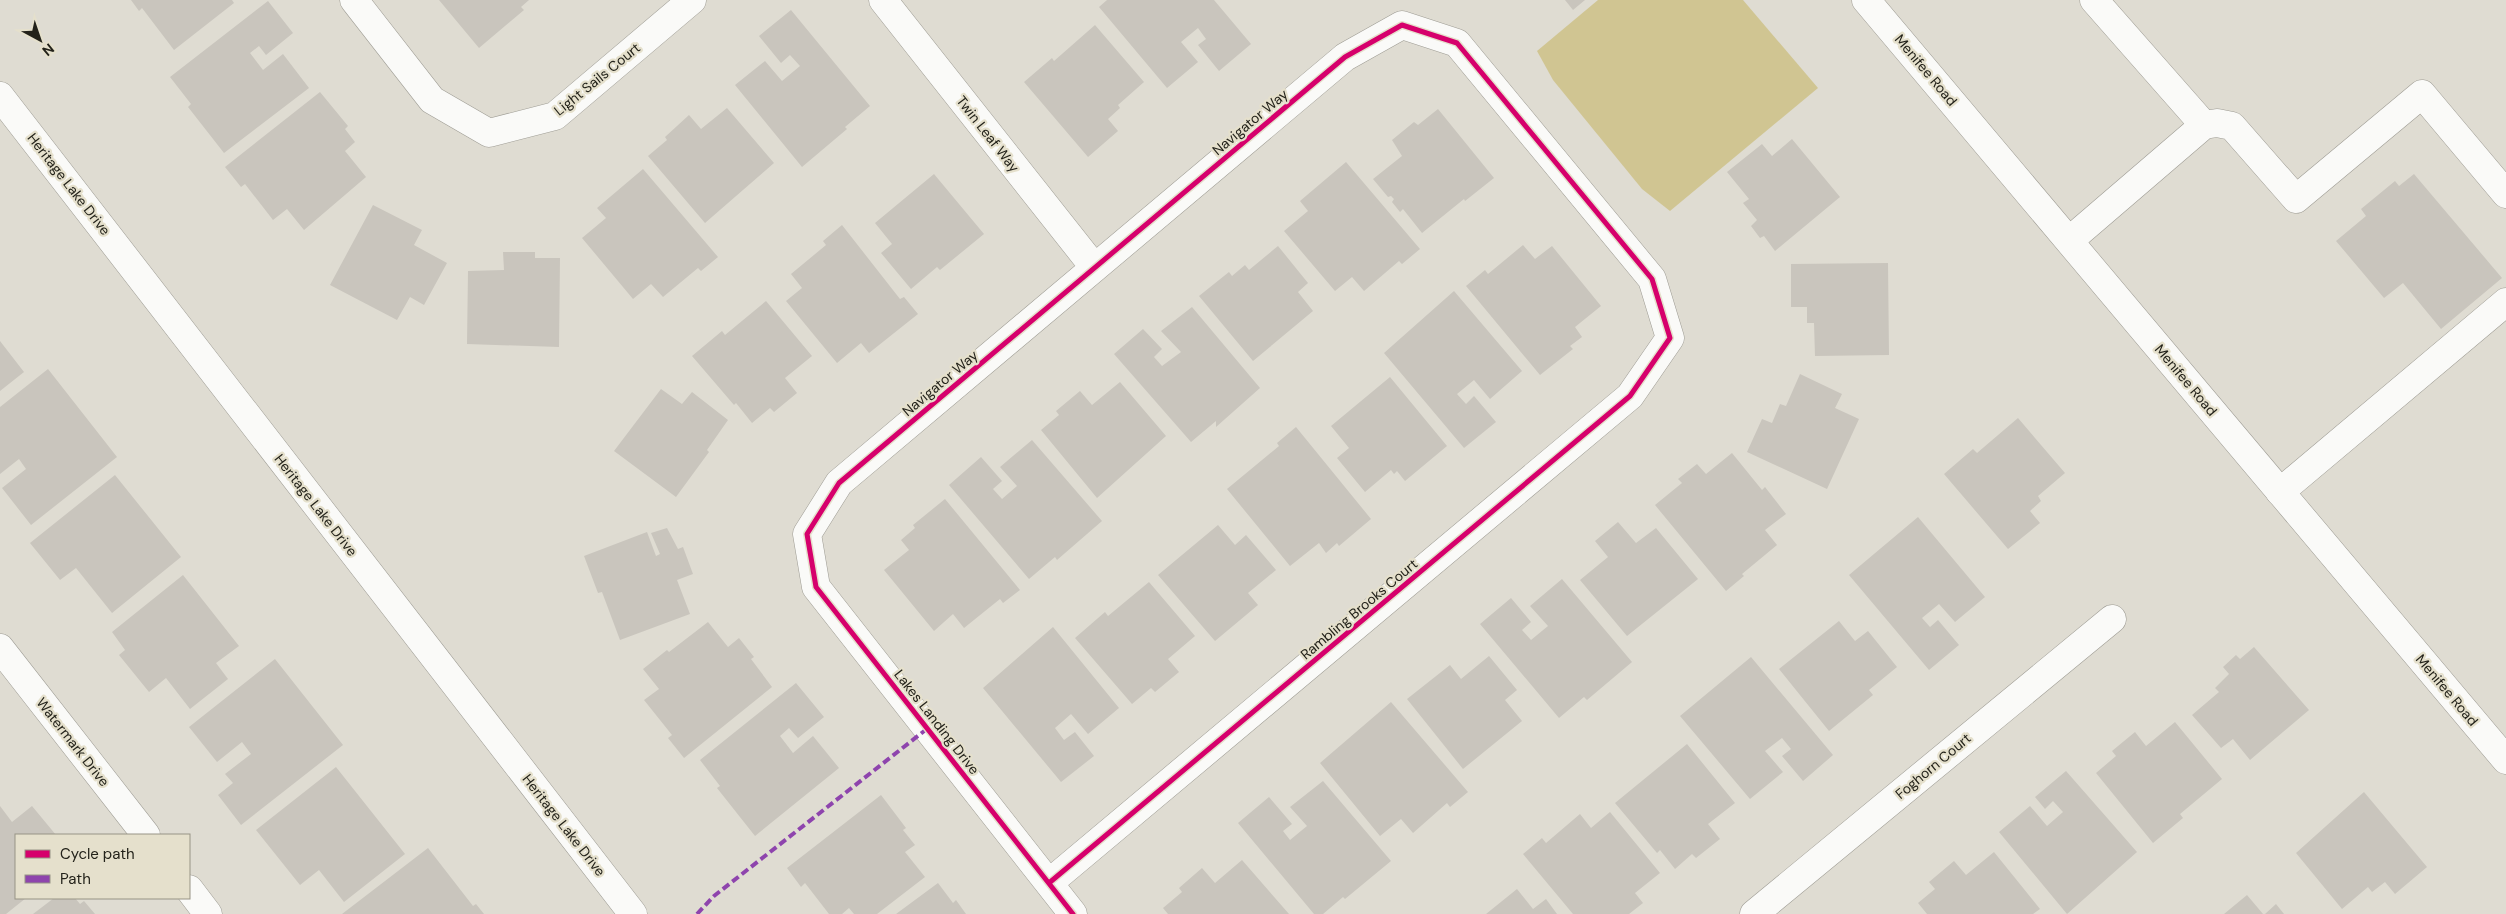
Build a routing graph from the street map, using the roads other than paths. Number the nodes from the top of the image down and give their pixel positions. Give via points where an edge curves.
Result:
1 (354, 0) edge
2 (692, 0) edge
3 (883, 0) edge
4 (1866, 0) edge
5 (2094, 0) edge
6 (0, 96) edge
7 (2204, 125) junction
8 (2506, 194) edge
9 (2070, 240) junction
10 (1094, 267) junction
11 (2506, 302) edge
12 (1670, 338) joint
13 (2280, 492) junction
14 (807, 534) joint
15 (2112, 619) dead end
16 (0, 648) edge
17 (2506, 760) edge
18 (145, 834) edge
19 (1049, 884) junction
20 (190, 890) edge
21 (630, 913) edge
22 (208, 914) edge
23 (1073, 914) edge
24 (1754, 914) edge

1 - 2 street, Light Sails Court via 432,100 489,133 555,116
3 - 10 street, Twin Leaf Way
4 - 9 street, Menifee Road
5 - 7 street
6 - 21 street, Heritage Lake Drive
7 - 8 street via 2217,122 2232,126 2296,199 2422,94
7 - 9 street
9 - 13 street, Menifee Road
10 - 12 street, Navigator Way via 1345,57 1402,25 1457,43 1652,279
10 - 14 street, Navigator Way via 839,483
11 - 13 street
12 - 19 street, Rambling Brooks Court via 1630,396
13 - 17 street, Menifee Road
14 - 19 street, Lakes Landing Drive via 816,587
15 - 24 street, Foghorn Court
16 - 18 street, Watermark Drive
19 - 23 street, Lakes Landing Drive
20 - 22 street

